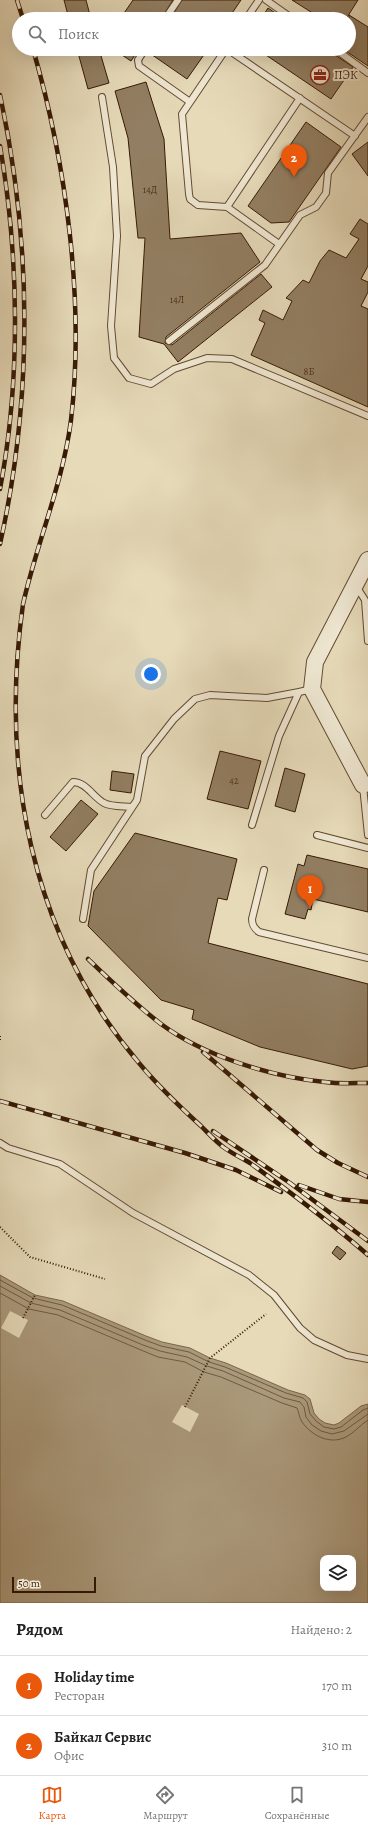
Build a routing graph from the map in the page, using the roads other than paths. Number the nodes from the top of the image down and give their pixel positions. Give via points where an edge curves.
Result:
1 (178, 0) edge
2 (259, 0) edge
3 (266, 0) edge
4 (170, 12) edge
5 (251, 12) edge
6 (282, 12) edge
7 (141, 56) edge
8 (221, 56) edge
9 (237, 56) edge
10 (345, 56) edge
11 (368, 73) edge
12 (102, 97) dead end
13 (300, 98) junction
14 (190, 102) junction
15 (368, 117) edge
16 (355, 136) junction
17 (227, 206) junction
18 (279, 244) junction
19 (169, 342) dead end
20 (368, 416) edge
21 (368, 560) edge
22 (355, 585) junction
23 (368, 641) edge
24 (306, 690) junction
25 (366, 787) edge
26 (368, 803) edge
27 (132, 807) junction
28 (45, 815) dead end
29 (252, 825) dead end
30 (317, 835) dead end
31 (368, 835) edge
32 (368, 848) edge
33 (264, 870) dead end
34 (84, 919) dead end
35 (368, 958) edge
36 (0, 1143) edge
37 (368, 1359) edge

1 - 4 lane
2 - 5 lane
3 - 6 lane
7 - 14 lane via 139,66
8 - 14 lane
9 - 13 lane
10 - 11 lane
12 - 20 lane via 113,167 117,236 111,326 114,358 129,378 151,384 174,369 207,358 232,358
13 - 16 lane
13 - 17 lane
14 - 17 lane via 182,114 190,199 198,205
15 - 16 lane
16 - 18 lane via 328,173 326,193 316,207 300,215
17 - 18 lane
18 - 19 lane via 264,265
21 - 22 street
22 - 23 lane via 365,600
22 - 24 street via 315,662
24 - 25 street
24 - 27 lane via 267,698 210,695 195,699 174,719 145,756 137,800
24 - 29 lane via 279,736
25 - 26 lane
25 - 31 lane
27 - 28 lane via 105,804 83,786 73,782
27 - 34 lane via 91,870
30 - 32 lane
33 - 35 lane via 252,919 255,929
36 - 37 lane via 8,1148 60,1164 132,1213 249,1275 274,1294 300,1328 314,1340 347,1355

